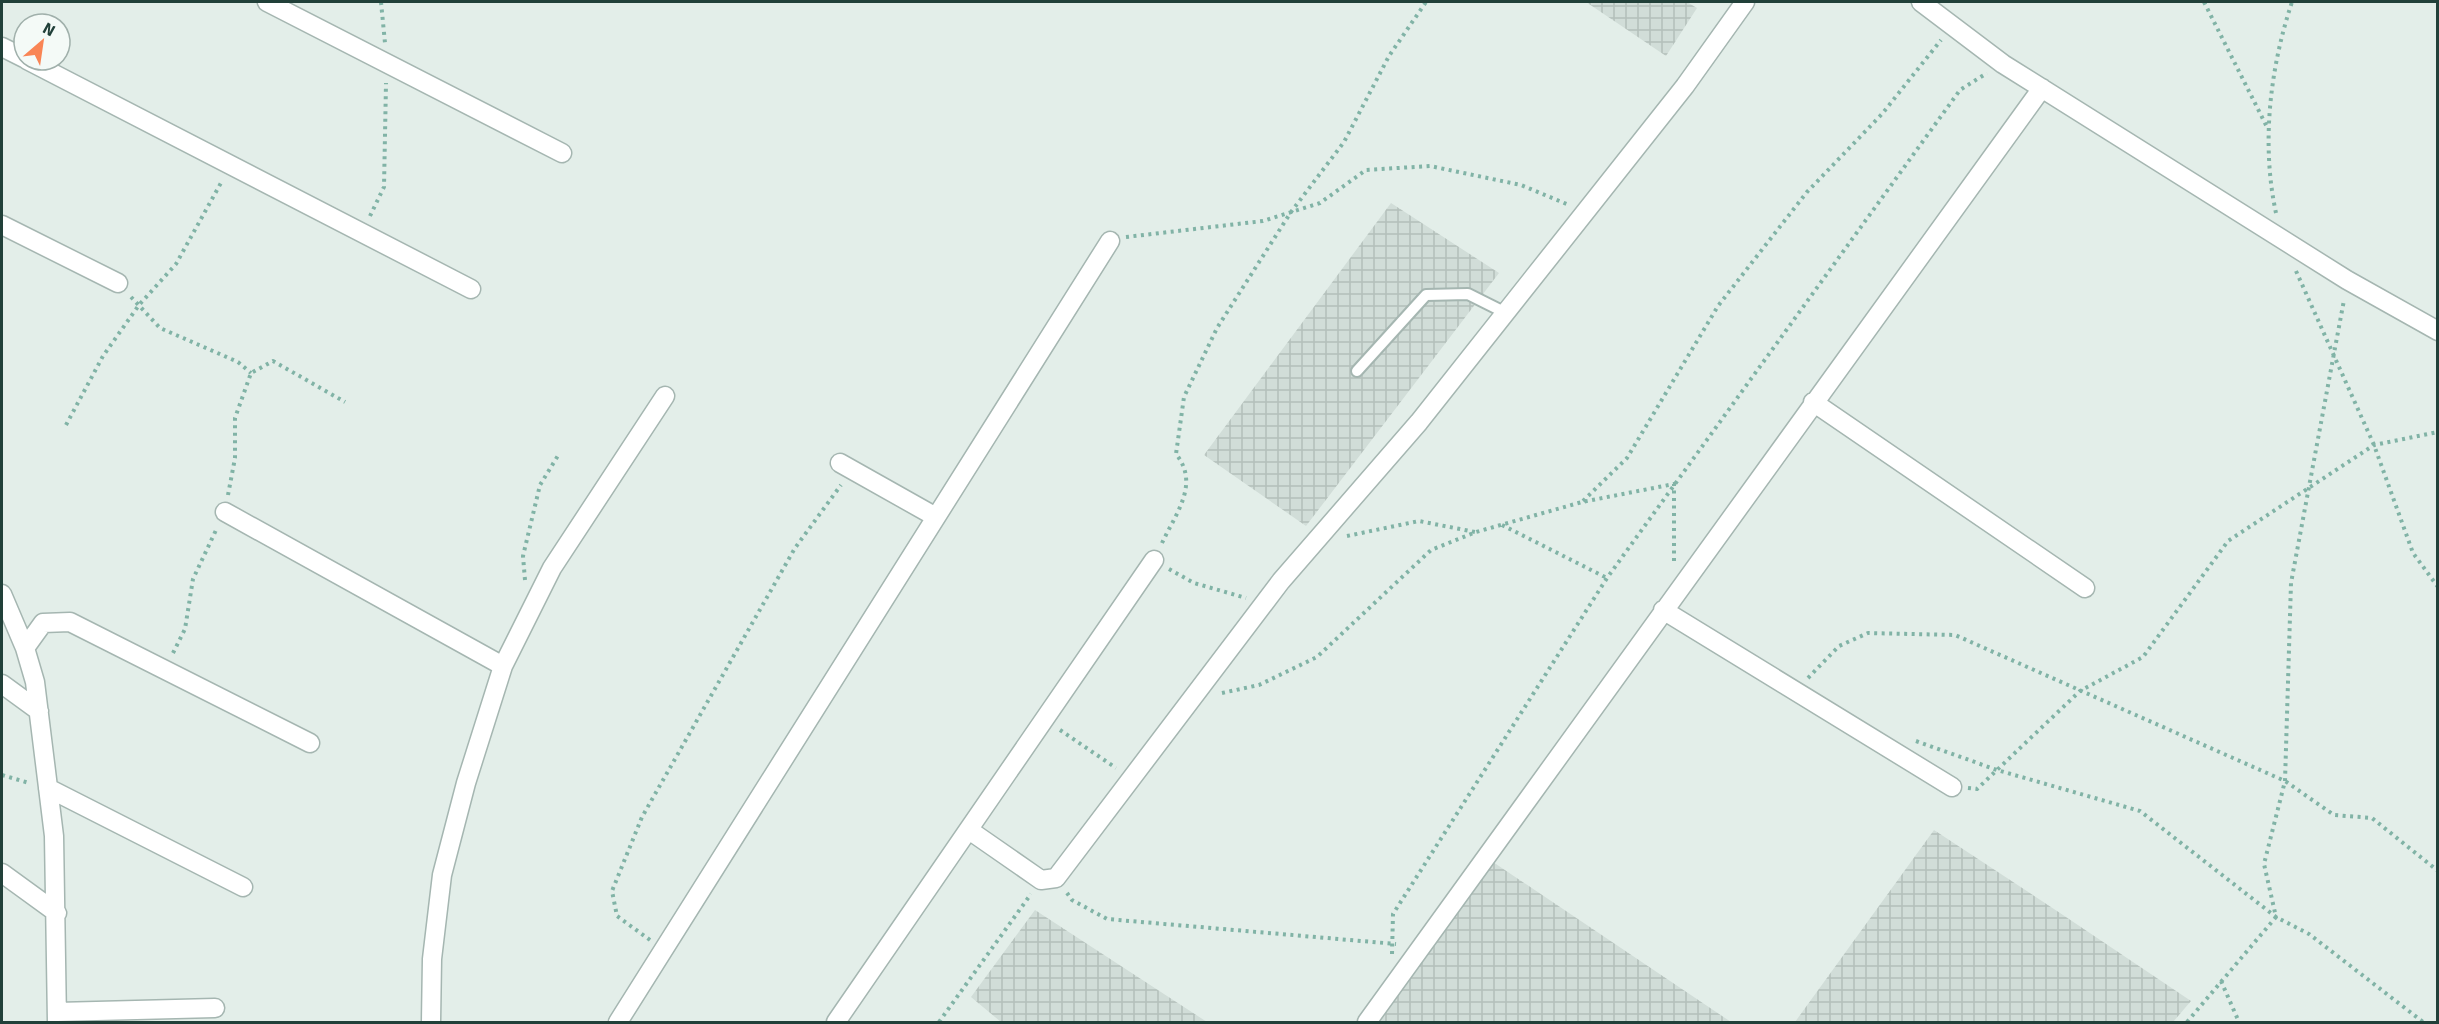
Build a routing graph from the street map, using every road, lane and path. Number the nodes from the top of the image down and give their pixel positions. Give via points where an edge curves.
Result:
1 (267, 2) edge
2 (381, 2) edge
3 (1426, 2) edge
4 (1745, 2) edge
5 (2204, 2) edge
6 (2292, 2) edge
7 (1926, 3) edge
8 (1954, 25) junction
9 (387, 63) junction
10 (2004, 64) junction
11 (51, 72) edge
12 (2042, 88) junction
13 (2269, 131) junction
14 (562, 153) dead end
15 (231, 165) junction
16 (1291, 212) junction
17 (1586, 212) junction
18 (2, 225) edge
19 (362, 232) junction
20 (2282, 237) junction
21 (1110, 241) joint
22 (2296, 270) dead end
23 (2347, 280) junction
24 (118, 283) joint
25 (471, 289) dead end
26 (139, 305) junction
27 (1506, 313) junction
28 (2438, 331) edge
29 (2334, 356) junction
30 (1357, 371) dead end
31 (251, 373) junction
32 (665, 396) dead end
33 (345, 402) dead end
34 (1813, 402) junction
35 (66, 425) dead end
36 (2438, 432) edge
37 (2374, 445) junction
38 (559, 454) dead end
39 (846, 467) joint
40 (1674, 484) junction
41 (2310, 486) junction
42 (1582, 502) junction
43 (225, 512) junction
44 (936, 517) junction
45 (1501, 525) junction
46 (1476, 532) junction
47 (1314, 543) junction
48 (1154, 560) junction
49 (1607, 578) junction
50 (2438, 587) edge
51 (2085, 588) dead end
52 (2, 594) edge
53 (1674, 595) junction
54 (1264, 603) junction
55 (1663, 610) junction
56 (528, 616) junction
57 (25, 648) junction
58 (503, 666) junction
59 (165, 670) junction
60 (2, 684) edge
61 (1795, 691) junction
62 (2080, 691) junction
63 (1191, 699) junction
64 (39, 711) junction
65 (1045, 720) junction
66 (1914, 740) dead end
67 (310, 743) dead end
68 (1997, 770) junction
69 (2, 775) edge
70 (1131, 778) junction
71 (2285, 781) junction
72 (1952, 787) joint
73 (48, 788) junction
74 (969, 830) junction
75 (2438, 871) edge
76 (2, 873) edge
77 (1048, 879) junction
78 (243, 887) dead end
79 (57, 913) junction
80 (2276, 917) junction
81 (1393, 944) junction
82 (1421, 947) junction
83 (663, 950) junction
84 (1390, 966) dead end
85 (2221, 981) junction
86 (215, 1008) dead end
87 (57, 1017) edge
88 (431, 1023) edge
89 (618, 1023) edge
90 (836, 1023) edge
91 (939, 1023) edge
92 (1367, 1023) edge
93 (2187, 1023) edge
94 (2239, 1023) edge
95 (2423, 1023) edge

1 - 9 street
2 - 9 path
3 - 16 path via 1389,56 1344,142
4 - 17 street via 1685,87
5 - 13 path
6 - 13 path via 2285,22
7 - 8 street
8 - 10 street
8 - 42 path via 1882,114 1808,192 1718,306 1627,458
9 - 14 street
9 - 19 path via 384,187
10 - 12 street
10 - 40 path via 1960,90
11 - 15 street
12 - 20 street
12 - 34 street
13 - 20 path via 2269,180
15 - 19 street
15 - 26 path via 176,264
16 - 17 path via 1320,202 1366,170 1430,166 1521,185
16 - 21 path via 1263,221
16 - 48 path via 1217,328 1184,397 1176,454 1185,465 1188,490
17 - 27 street
18 - 24 street
19 - 25 street
20 - 23 street
21 - 44 street
22 - 29 path
23 - 28 street
23 - 29 path
24 - 26 path
26 - 31 path via 160,328 238,362
26 - 35 path via 103,356
27 - 30 lane via 1468,294 1426,295
27 - 47 street via 1419,422
29 - 37 path
29 - 41 path
31 - 33 path via 273,361
31 - 43 path via 235,418 235,458
32 - 56 street via 552,568
34 - 51 street
34 - 53 street
36 - 37 path
37 - 41 path
37 - 50 path via 2413,553
38 - 56 path via 540,485 523,556
39 - 44 street
39 - 83 path via 795,548 642,817 612,891 617,916
40 - 42 path
40 - 49 path
40 - 53 path
41 - 62 path via 2228,541 2143,657
41 - 71 path via 2291,583
42 - 45 path
43 - 58 street
43 - 59 path via 193,579 185,629
44 - 83 street
45 - 46 path
45 - 49 path
46 - 47 path via 1419,521
46 - 63 path via 1431,550 1317,657 1259,685
47 - 54 street
48 - 54 path via 1194,583
48 - 65 street
49 - 81 path via 1393,914
52 - 57 street
53 - 55 street
54 - 63 street
55 - 61 street
55 - 82 street
56 - 58 street
57 - 59 street via 43,623 70,622
57 - 64 street
58 - 88 street via 442,875 432,959
59 - 67 street
60 - 64 street
61 - 62 path via 1839,646 1868,633 1955,635
61 - 72 street
62 - 68 path
62 - 71 path
63 - 70 street
64 - 73 street
65 - 70 path
65 - 74 street
66 - 68 path
68 - 72 path via 1977,789
68 - 80 path via 2140,811
69 - 73 path
70 - 77 street
71 - 75 path via 2334,815 2372,819
71 - 80 path via 2264,864
73 - 78 street
73 - 79 street
74 - 77 street
74 - 90 street
76 - 79 street
77 - 81 path via 1072,900 1107,919
77 - 91 path
79 - 87 street
80 - 85 path
80 - 95 path via 2309,934
81 - 82 path
81 - 84 path
82 - 92 street
83 - 89 street
85 - 93 path
85 - 94 path
86 - 87 street

